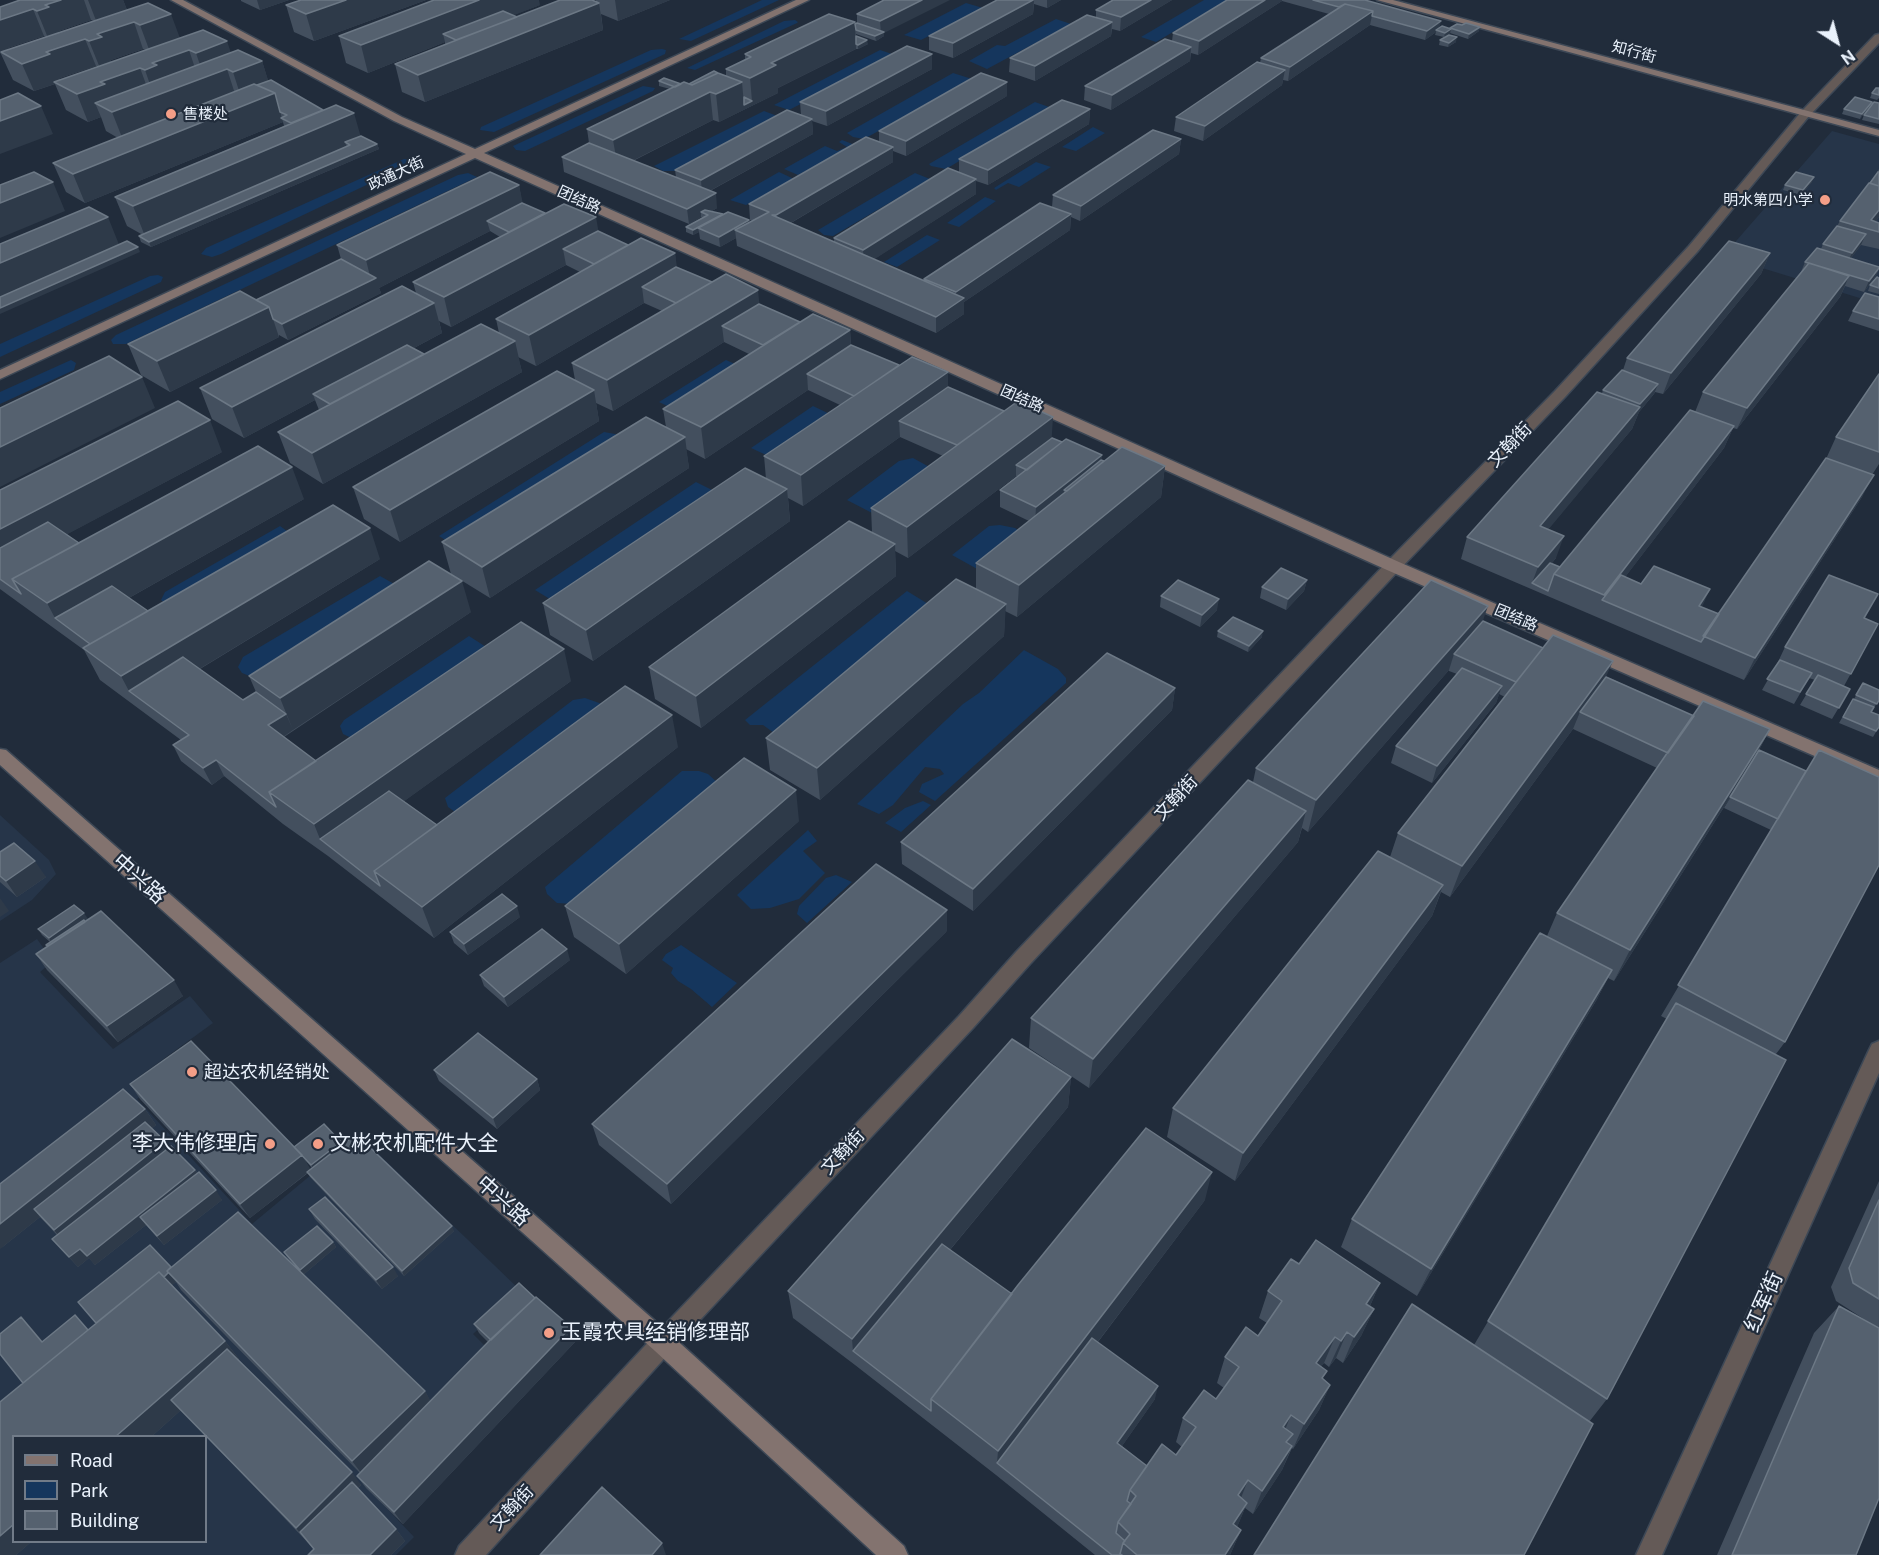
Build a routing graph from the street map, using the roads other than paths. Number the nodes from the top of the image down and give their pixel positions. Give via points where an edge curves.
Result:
1 (176, 0) edge
2 (804, 0) edge
3 (1382, 0) edge
4 (1879, 37) edge
5 (1805, 114) junction
6 (1879, 133) edge
7 (476, 154) junction
8 (0, 375) edge
9 (1393, 566) junction
10 (0, 755) edge
11 (1879, 777) edge
12 (1879, 1050) edge
13 (663, 1343) junction
14 (468, 1555) edge
15 (895, 1555) edge
16 (1649, 1555) edge

1 - 7 street, 团结路 via 398,119
2 - 7 street, 政通大街
3 - 5 street, 知行街
4 - 5 street, 文翰街
5 - 6 street, 知行街
5 - 9 street, 文翰街 via 1686,258
7 - 8 street, 政通大街
7 - 9 street, 团结路
9 - 11 street, 团结路
9 - 13 street, 文翰街
10 - 13 street, 中兴路
12 - 16 street, 红军街
13 - 14 street, 文翰街
13 - 15 street, 中兴路

